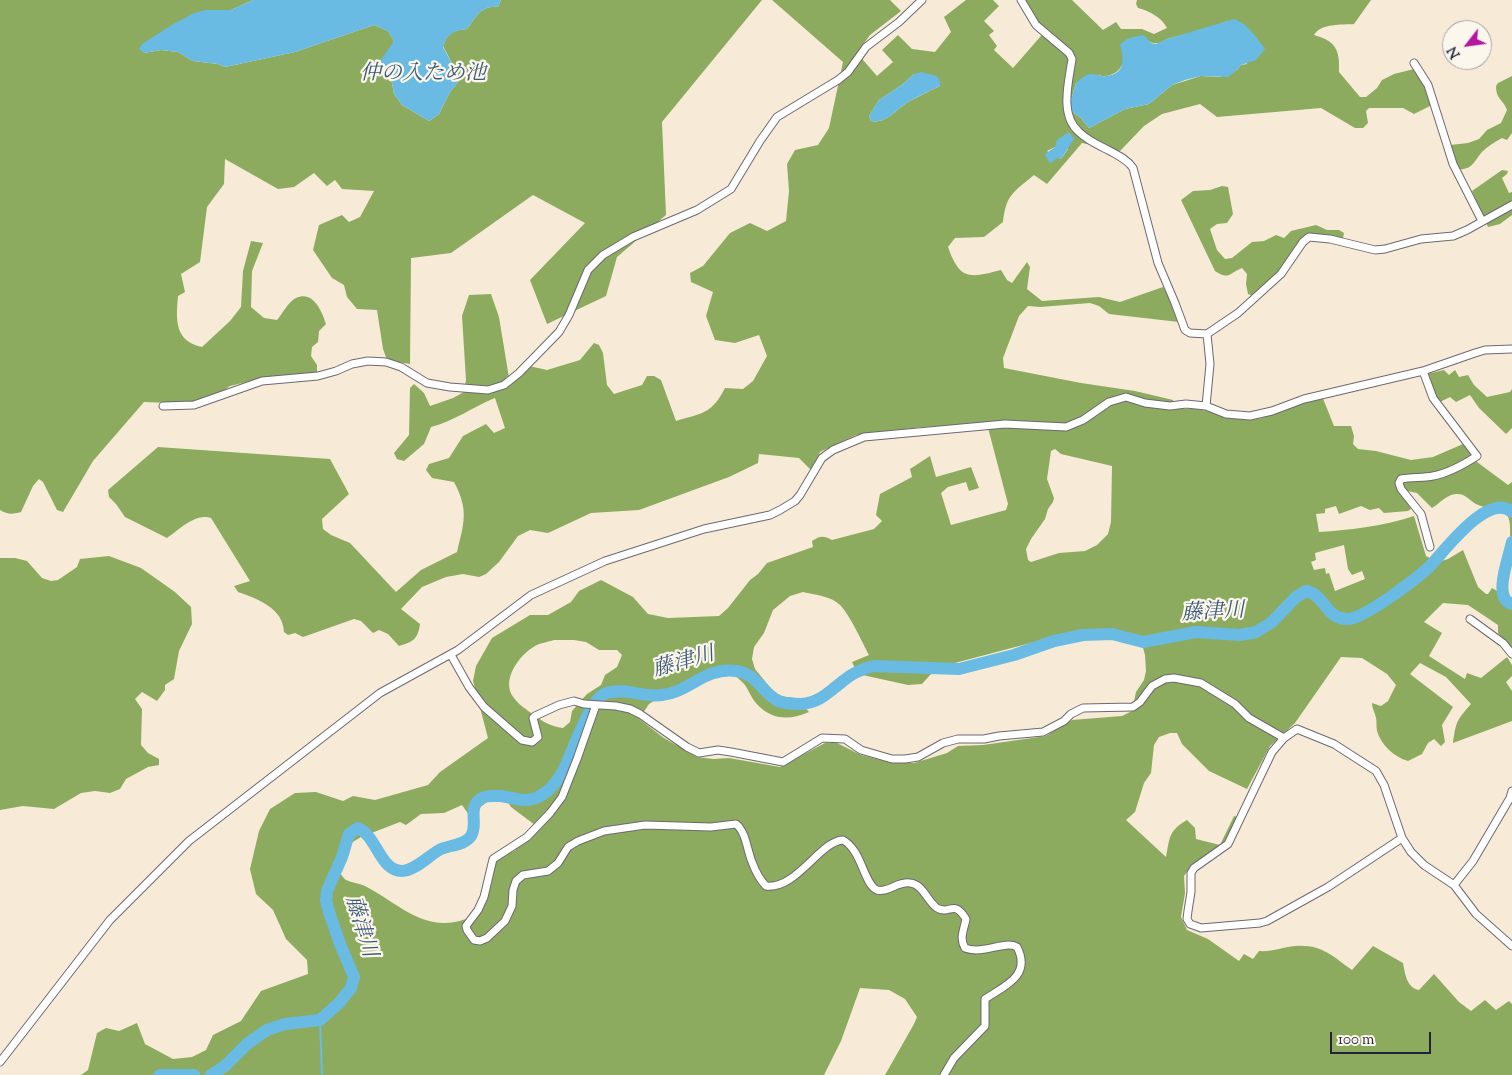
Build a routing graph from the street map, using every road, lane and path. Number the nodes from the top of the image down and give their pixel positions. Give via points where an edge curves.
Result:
1 (922, 0) edge
2 (1021, 0) edge
3 (1414, 63) dead end
4 (1512, 205) edge
5 (1482, 221) junction
6 (1207, 334) junction
7 (1512, 349) edge
8 (1423, 371) junction
9 (163, 406) dead end
10 (1206, 406) junction
11 (1430, 547) dead end
12 (1470, 619) dead end
13 (450, 654) junction
14 (1512, 654) edge
15 (596, 705) junction
16 (1284, 738) junction
17 (1512, 791) edge
18 (1402, 838) junction
19 (1454, 885) junction
20 (1512, 946) edge
21 (0, 1062) edge
22 (944, 1075) edge

1 - 9 street via 866,47 848,72 777,117 732,189 697,210 633,237 603,256 588,270 559,332 504,385 488,390 427,383 401,367 368,361 318,376 262,381 194,405
2 - 6 street via 1036,25 1072,59 1067,101 1072,124 1086,138 1124,158 1133,168 1158,263 1185,330
3 - 5 street via 1428,85 1453,164
4 - 5 street
5 - 6 street via 1453,236 1421,239 1375,250 1309,237 1281,274 1238,313
6 - 10 street via 1210,364
7 - 8 street via 1485,350
8 - 10 street via 1304,399 1259,414 1226,414
8 - 11 street via 1433,398 1477,456 1454,469 1432,476 1401,479 1401,488 1421,514
10 - 13 street via 1170,406 1126,397 1109,402 1066,427 1006,424 864,437 822,458 800,495 780,510 704,529 605,561 531,595
12 - 14 street via 1503,643
13 - 15 street via 484,707 522,740 532,742 538,737 535,716 565,702
13 - 21 street via 380,693 189,841 110,920
15 - 16 street via 616,706 635,712 699,753 718,750 783,762 822,738 844,739 861,750 892,759 905,759 918,757 943,743 958,739 1043,732 1083,708 1133,707 1152,686 1174,678 1201,683 1234,704 1248,718
15 - 22 street via 562,797 527,837 493,859 484,897 466,926 470,936 480,941 505,921 512,906 516,881 522,875 548,871 558,863 568,847 604,831 645,825 711,827 736,824 743,832 752,864 762,882 773,887 797,874 831,845 844,840 854,849 874,888 888,889 912,882 938,908 960,910 966,919 962,936 965,948 977,951 1010,944 1017,947 1020,954 1021,966 1017,976 985,999 985,1026 954,1058
16 - 18 street via 1297,729 1334,744 1370,766 1382,778
16 - 18 street via 1272,752 1228,844 1191,873 1187,918 1190,924 1202,928 1267,921 1328,888
17 - 19 street via 1473,861
18 - 19 street via 1424,865
19 - 20 street via 1476,914

